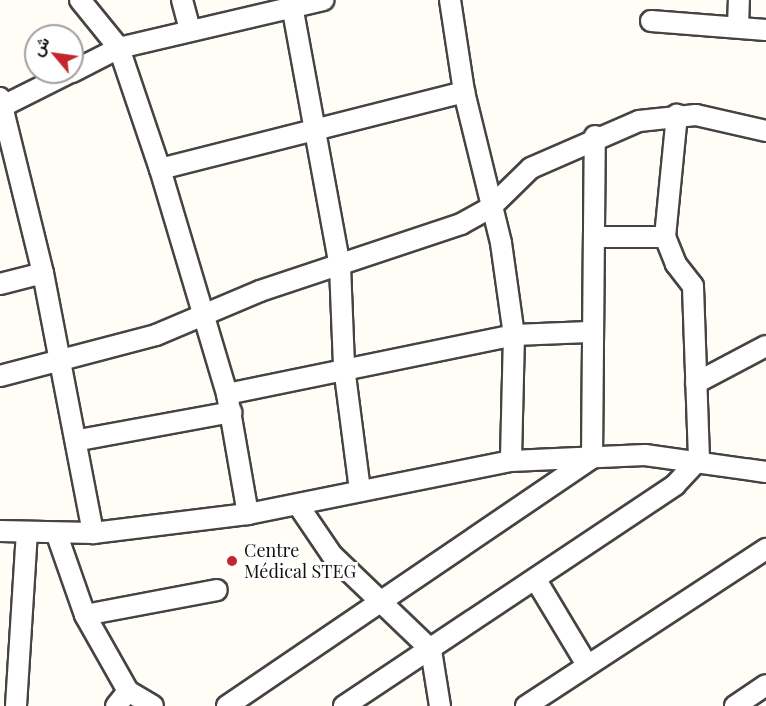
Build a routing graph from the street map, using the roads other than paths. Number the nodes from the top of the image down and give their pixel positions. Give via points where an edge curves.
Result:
1 (80, 0) edge
2 (182, 0) edge
3 (323, 0) edge
4 (450, 0) edge
5 (739, 0) edge
6 (292, 5) edge
7 (651, 21) dead end
8 (738, 26) junction
9 (190, 30) junction
10 (766, 30) edge
11 (119, 48) junction
12 (84, 66) edge
13 (43, 84) edge
14 (464, 92) junction
15 (2, 101) edge
16 (677, 115) junction
17 (316, 126) junction
18 (766, 130) edge
19 (595, 136) junction
20 (160, 169) junction
21 (490, 208) junction
22 (595, 237) junction
23 (665, 237) junction
24 (340, 266) junction
25 (43, 273) junction
26 (0, 284) edge
27 (200, 314) junction
28 (589, 333) junction
29 (514, 335) junction
30 (766, 346) edge
31 (61, 361) junction
32 (344, 367) junction
33 (0, 376) edge
34 (696, 383) junction
35 (229, 403) junction
36 (79, 440) junction
37 (592, 458) junction
38 (699, 459) junction
39 (511, 461) junction
40 (766, 472) edge
41 (360, 491) junction
42 (298, 506) junction
43 (248, 514) junction
44 (0, 531) edge
45 (27, 532) junction
46 (93, 533) junction
47 (57, 535) junction
48 (765, 551) edge
49 (536, 580) junction
50 (217, 590) dead end
51 (384, 599) junction
52 (85, 615) junction
53 (431, 650) junction
54 (587, 665) junction
55 (766, 685) edge
56 (122, 699) edge
57 (16, 706) edge
58 (153, 706) edge
59 (226, 706) edge
60 (344, 706) edge
61 (440, 706) edge
62 (527, 706) edge
63 (735, 706) edge

1 - 11 street
2 - 9 street
3 - 6 street
4 - 14 street
5 - 8 street
6 - 9 street
6 - 17 street
7 - 8 street
8 - 10 street
9 - 11 street
11 - 12 street
11 - 20 street
13 - 15 street
14 - 17 street
14 - 21 street
15 - 25 street
16 - 18 street
16 - 19 street
16 - 23 street
17 - 20 street
17 - 24 street
19 - 21 street via 519,176
19 - 22 street
20 - 27 street
21 - 24 street
21 - 29 street via 501,243
22 - 23 street
22 - 28 street
23 - 34 street via 675,264 693,286
24 - 27 street
24 - 32 street
25 - 26 street
25 - 31 street
27 - 31 street via 156,334
27 - 35 street
28 - 29 street
28 - 37 street via 595,365
29 - 32 street
29 - 39 street
30 - 34 street
31 - 33 street
31 - 36 street
32 - 35 street
32 - 41 street
34 - 38 street
35 - 36 street
35 - 43 street
36 - 46 street
37 - 38 street
37 - 39 street
37 - 51 street
38 - 40 street
38 - 49 street via 675,485
39 - 41 street
41 - 42 street
42 - 43 street
42 - 51 street via 332,555
43 - 46 street
44 - 45 street
45 - 47 street
45 - 57 street
46 - 47 street
47 - 52 street
48 - 54 street
49 - 53 street
49 - 54 street
50 - 52 street
51 - 53 street
51 - 59 street
52 - 56 street
53 - 60 street
53 - 61 street
54 - 62 street
55 - 63 street
56 - 58 street

